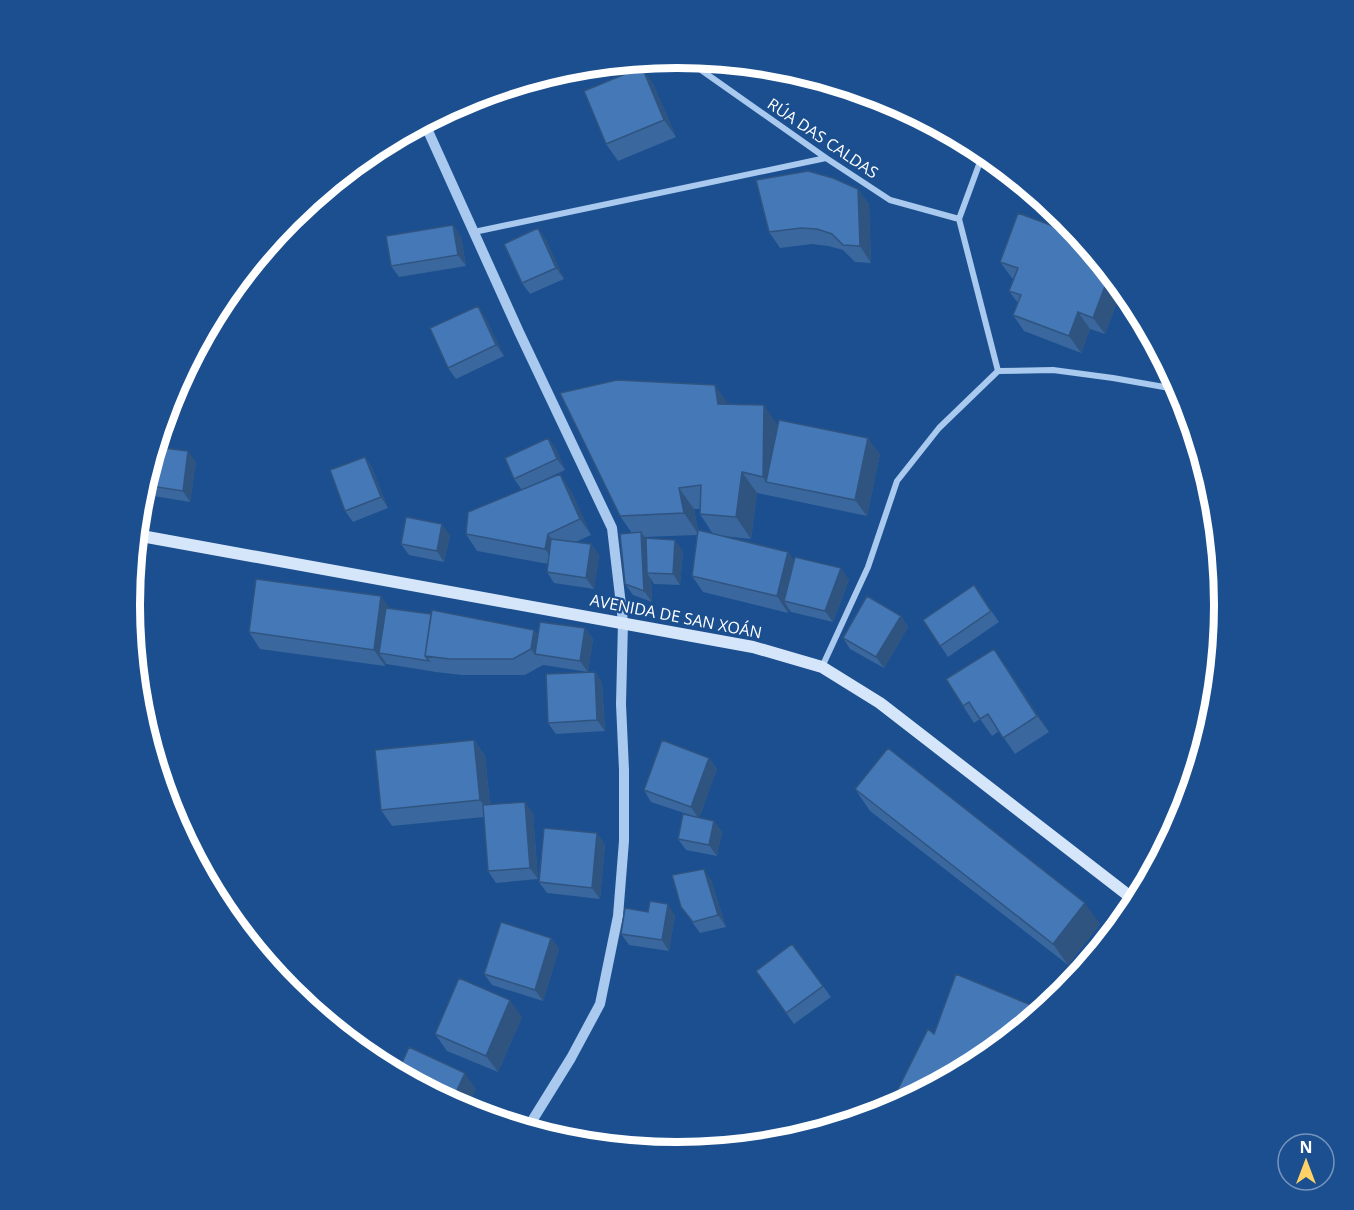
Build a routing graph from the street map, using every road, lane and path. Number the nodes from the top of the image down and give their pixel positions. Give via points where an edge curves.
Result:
1 (699, 69) edge
2 (427, 129) edge
3 (826, 158) junction
4 (981, 161) edge
5 (959, 219) junction
6 (474, 232) junction
7 (998, 371) junction
8 (1169, 388) edge
9 (144, 536) edge
10 (623, 622) junction
11 (822, 667) junction
12 (1129, 896) edge
13 (531, 1122) edge

1 - 3 street, RÚA DAS CALDAS
2 - 6 street
3 - 5 street, RÚA DAS CALDAS via 890,200
3 - 6 street
4 - 5 street
5 - 7 street
6 - 10 street via 612,528
7 - 8 street via 1053,370
7 - 11 street via 939,428 897,481 868,567
9 - 10 main road, AVENIDA DE SAN XOÁN
10 - 11 main road, AVENIDA DE SAN XOÁN via 753,647
10 - 13 street via 624,841 618,916 600,1004
11 - 12 main road, AVENIDA DE SAN XOÁN via 880,703

